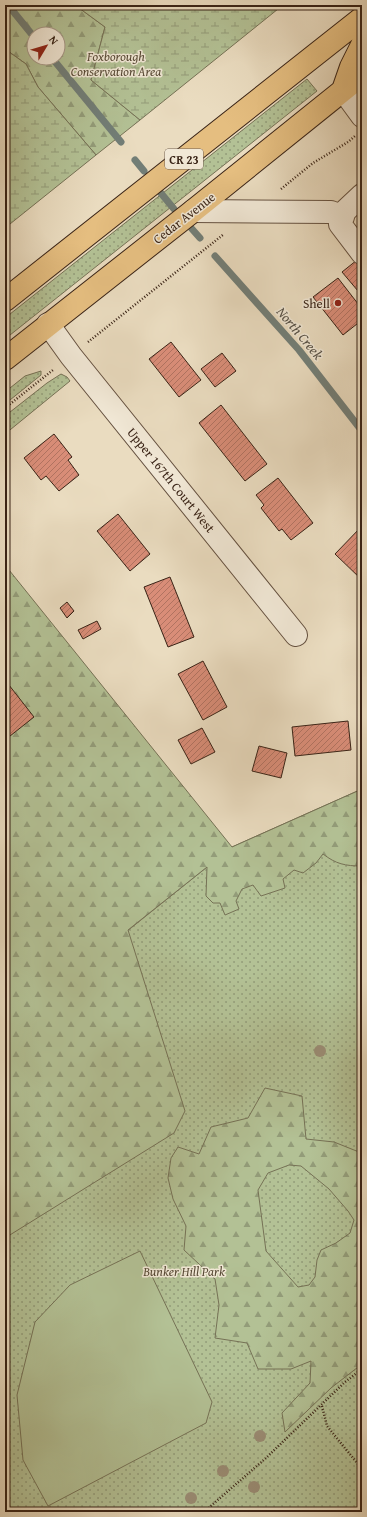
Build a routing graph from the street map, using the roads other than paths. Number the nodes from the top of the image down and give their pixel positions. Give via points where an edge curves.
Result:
1 (362, 18) edge
2 (362, 45) edge
3 (362, 75) edge
4 (343, 90) junction
5 (360, 124) edge
6 (362, 194) edge
7 (193, 212) junction
8 (343, 217) junction
9 (362, 253) edge
10 (5, 300) edge
11 (48, 324) junction
12 (5, 359) edge
13 (296, 635) dead end

1 - 10 main road, CR 23
2 - 4 main road
3 - 4 main road, Cedar Avenue
4 - 5 street
4 - 7 main road, Cedar Avenue
6 - 8 street via 345,211
7 - 8 street via 331,212
7 - 11 main road, Cedar Avenue
8 - 9 street via 340,224
11 - 12 main road, Cedar Avenue
11 - 13 street, Upper 167th Court West

